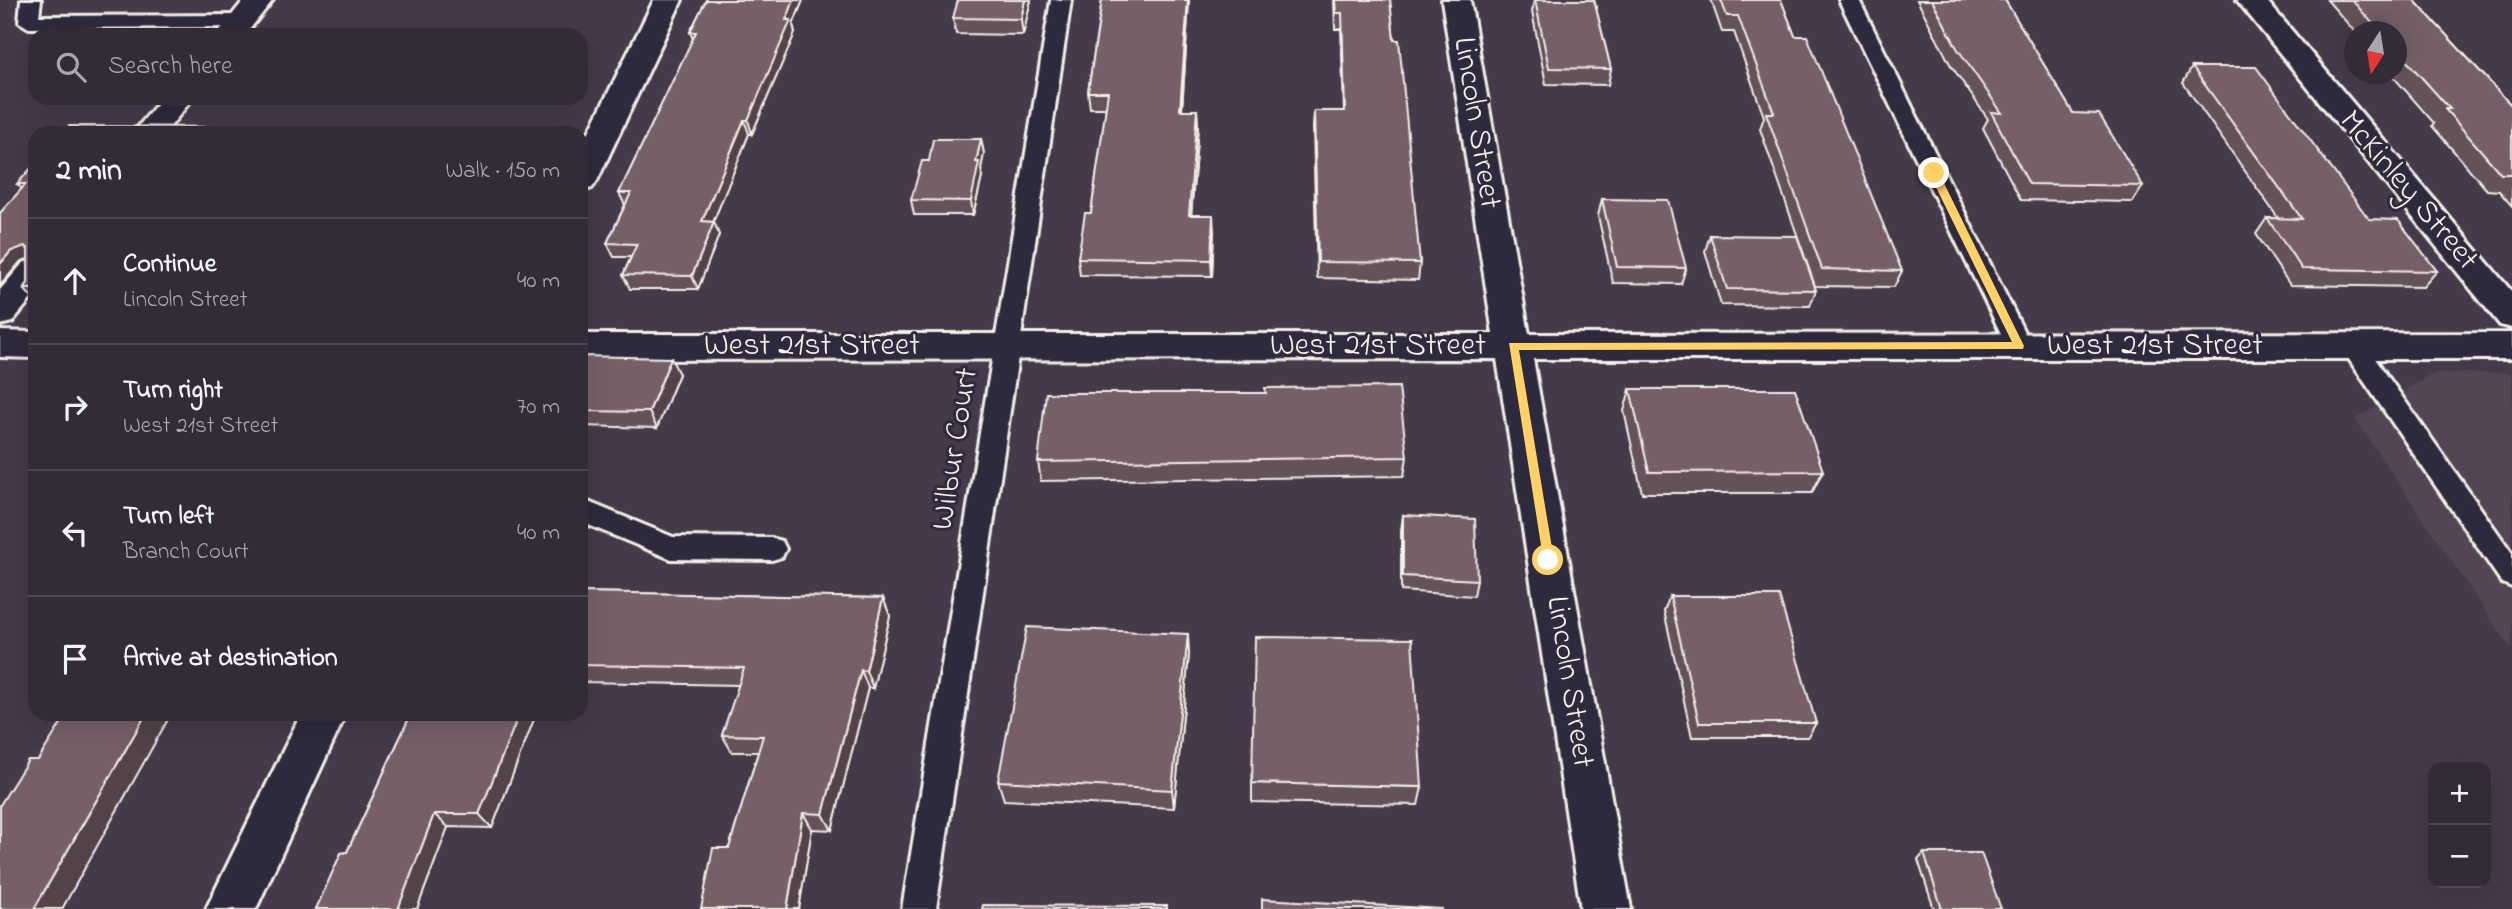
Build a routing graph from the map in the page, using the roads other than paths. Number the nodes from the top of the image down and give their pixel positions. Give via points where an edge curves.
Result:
1 (31, 0) edge
2 (668, 0) edge
3 (1061, 0) edge
4 (1456, 0) edge
5 (1849, 0) edge
6 (2251, 0) edge
7 (244, 18) edge
8 (172, 105) edge
9 (155, 126) edge
10 (588, 166) edge
11 (28, 279) edge
12 (0, 313) edge
13 (2512, 317) edge
14 (0, 344) edge
15 (28, 345) edge
16 (1005, 345) junction
17 (1513, 346) junction
18 (2019, 346) junction
19 (2353, 346) junction
20 (2512, 346) edge
21 (588, 348) edge
22 (588, 513) edge
23 (772, 549) dead end
24 (2512, 575) edge
25 (321, 721) edge
26 (231, 909) edge
27 (919, 909) edge
28 (1606, 909) edge

1 - 7 lane via 29,22
2 - 10 street
3 - 16 lane, Wilbur Court
4 - 17 street, Lincoln Street
5 - 18 lane
6 - 13 street, McKinley Street
8 - 9 street
11 - 12 street
14 - 15 street
16 - 17 street, West 21st Street
16 - 21 street, West 21st Street
16 - 27 lane, Wilbur Court
17 - 18 street, West 21st Street
17 - 28 street, Lincoln Street
18 - 19 street, West 21st Street
19 - 20 street, West 21st Street
19 - 24 lane
22 - 23 lane via 671,548
25 - 26 street

